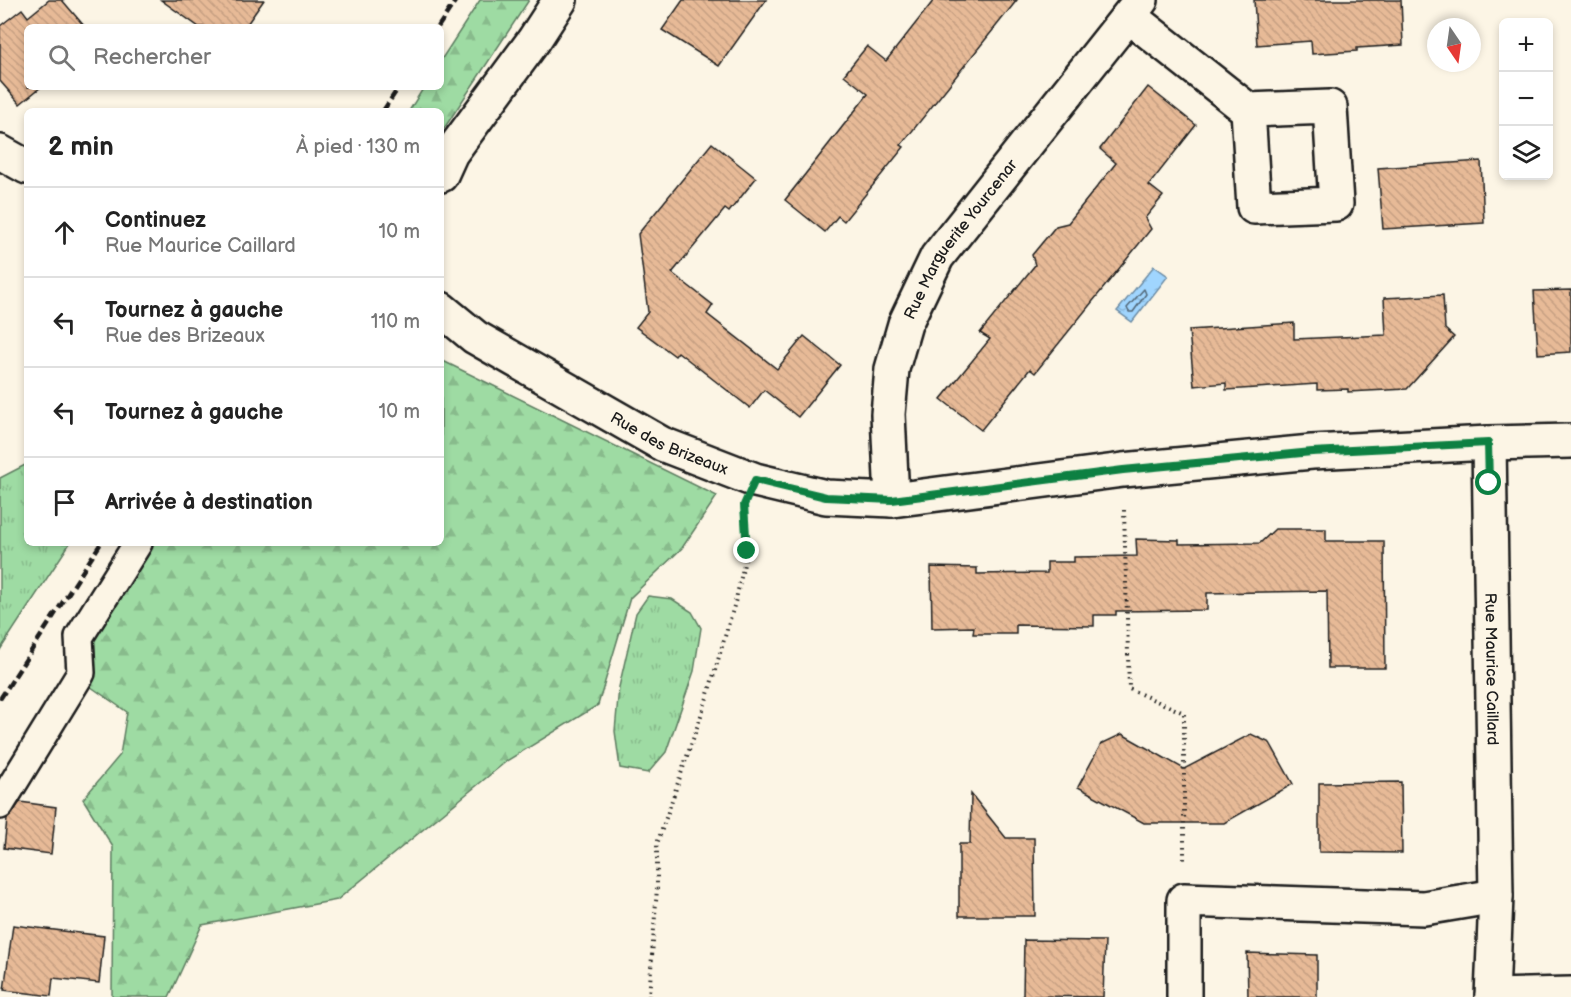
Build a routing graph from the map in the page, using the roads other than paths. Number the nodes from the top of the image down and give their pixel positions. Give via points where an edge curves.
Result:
1 (560, 0) edge
2 (1135, 8) edge
3 (1248, 110) dead end
4 (0, 152) edge
5 (24, 165) edge
6 (444, 168) edge
7 (444, 311) edge
8 (1571, 441) edge
9 (1488, 443) junction
10 (892, 500) junction
11 (136, 546) edge
12 (0, 805) edge
13 (1496, 896) junction
14 (1571, 994) edge
15 (1492, 996) edge
16 (1184, 997) edge

1 - 6 street
2 - 3 street, Rue Marguerite Yourcenar
2 - 10 street, Rue Marguerite Yourcenar via 932,266 904,324 891,369 888,414
4 - 5 street
7 - 10 street, Rue des Brizeaux via 475,337 662,444 755,480 826,497
8 - 9 street, Rue des Brizeaux
9 - 10 street, Rue des Brizeaux via 1312,452 1123,470
9 - 13 street, Rue Maurice Caillard
11 - 12 lane via 79,637 81,673
13 - 15 street, Rue Maurice Caillard
13 - 16 street via 1424,908 1184,900
14 - 15 street, Rue Maurice Caillard

